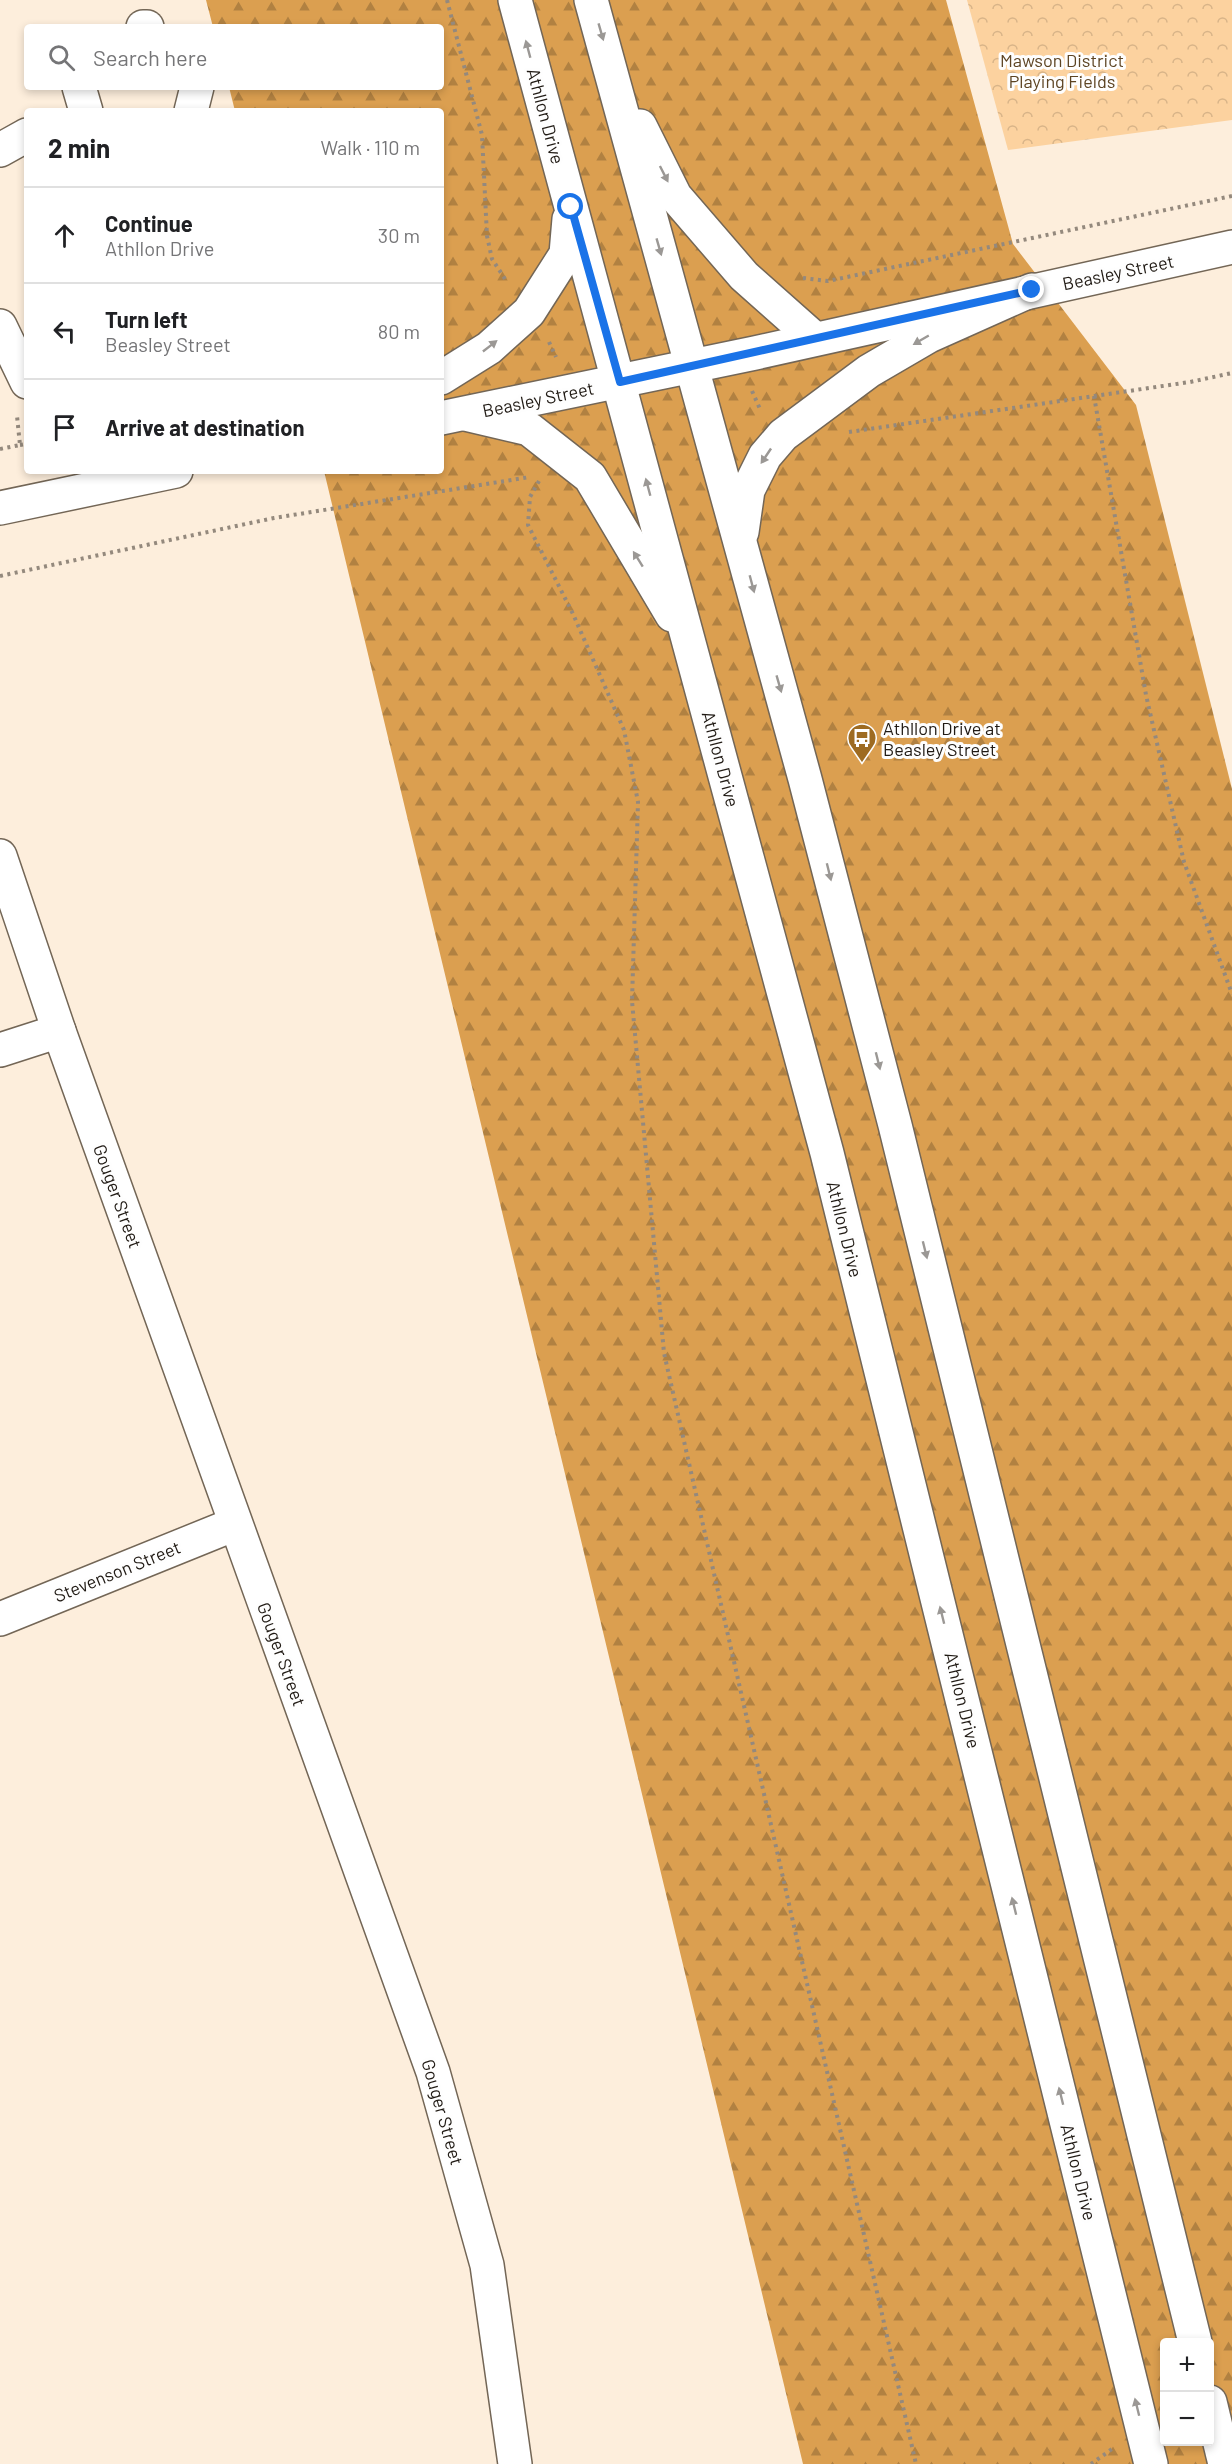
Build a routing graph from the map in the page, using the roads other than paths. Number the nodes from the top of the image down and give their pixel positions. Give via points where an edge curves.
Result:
1 (515, 0) edge
2 (591, 0) edge
3 (610, 65) junction
4 (196, 90) edge
5 (192, 108) edge
6 (24, 137) edge
7 (0, 150) edge
8 (571, 207) junction
9 (1232, 247) edge
10 (1032, 290) junction
11 (0, 326) edge
12 (815, 339) junction
13 (692, 366) junction
14 (24, 376) edge
15 (444, 376) edge
16 (620, 382) junction
17 (453, 416) edge
18 (146, 474) edge
19 (76, 481) edge
20 (0, 508) edge
21 (740, 542) junction
22 (691, 645) junction
23 (0, 856) edge
24 (59, 1031) junction
25 (0, 1050) edge
26 (235, 1524) junction
27 (0, 1619) edge
28 (1194, 2338) edge
29 (1214, 2421) edge
30 (515, 2464) edge
31 (1151, 2464) edge
32 (1225, 2464) edge

8 -> 1 main road, Athllon Drive
2 -> 3 main road
3 -> 12 main road via 675,196 744,276
3 -> 13 main road
4 - 5 main road
6 - 7 main road
15 -> 8 main road via 489,348 529,312 566,254
8 - 16 main road, Athllon Drive
9 - 10 main road, Beasley Street
10 - 12 main road, Beasley Street
10 -> 21 main road via 919,341 869,371 783,435 765,456 748,490
11 - 14 main road
12 - 13 main road, Beasley Street
13 - 16 main road, Beasley Street
13 - 21 main road
16 - 17 main road, Beasley Street
22 -> 16 main road, Athllon Drive
22 -> 17 main road via 590,477 529,429
18 - 19 main road
19 - 20 main road
21 -> 28 main road via 895,1125
31 -> 22 main road, Athllon Drive via 826,1153
23 - 24 main road, Gouger Street
24 - 25 main road
24 - 26 main road, Gouger Street
26 - 27 main road, Stevenson Street
26 - 30 main road, Gouger Street via 433,2072 487,2265
29 - 32 main road

